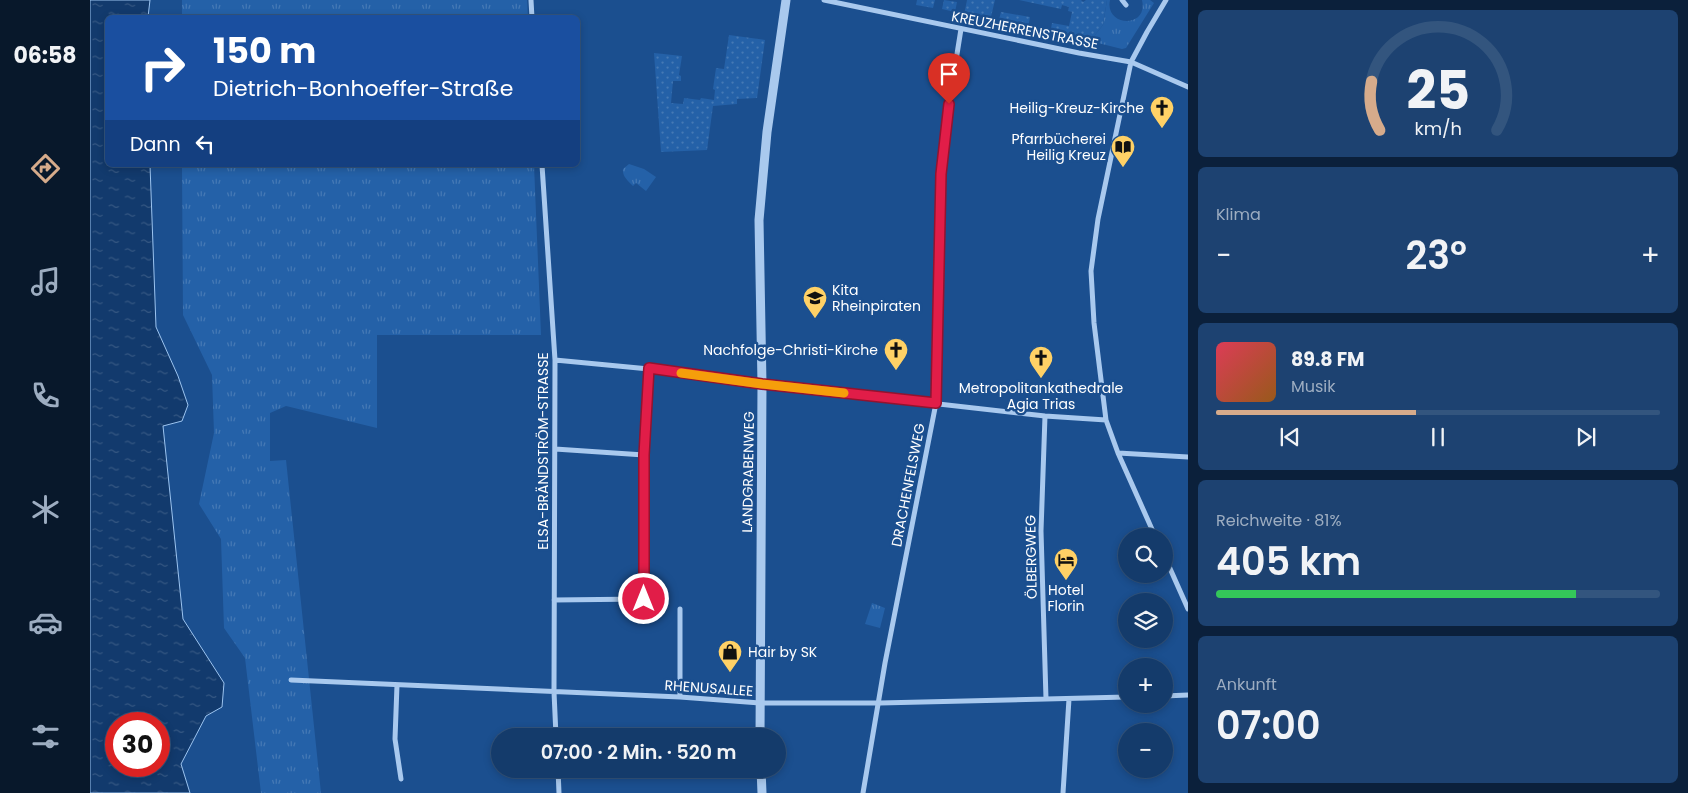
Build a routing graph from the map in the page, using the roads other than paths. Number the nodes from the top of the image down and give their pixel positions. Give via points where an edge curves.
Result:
1 (532, 0) edge
2 (786, 0) edge
3 (824, 0) edge
4 (1122, 0) edge
5 (1166, 0) edge
6 (1126, 5) dead end
7 (532, 15) edge
8 (961, 29) junction
9 (1131, 62) junction
10 (1188, 87) edge
11 (542, 167) edge
12 (555, 360) junction
13 (649, 368) junction
14 (762, 384) junction
15 (936, 403) junction
16 (1045, 416) junction
17 (1106, 420) junction
18 (555, 450) junction
19 (1118, 453) junction
20 (644, 455) junction
21 (1188, 457) edge
22 (1151, 528) edge
23 (1173, 575) edge
24 (554, 600) junction
25 (680, 609) dead end
26 (1188, 609) edge
27 (291, 680) dead end
28 (397, 685) junction
29 (554, 692) junction
30 (1188, 695) edge
31 (1173, 696) edge
32 (680, 697) junction
33 (1118, 697) edge
34 (1046, 699) junction
35 (1069, 699) junction
36 (760, 703) junction
37 (880, 703) junction
38 (556, 728) edge
39 (760, 728) edge
40 (558, 778) edge
41 (761, 778) edge
42 (401, 779) dead end
43 (559, 793) edge
44 (762, 793) edge
45 (863, 793) edge
46 (1063, 793) edge

1 - 7 street
2 - 14 street, LANDGRABENWEG via 761,191
3 - 8 street, KREUZHERRENSTRASSE
4 - 6 street
5 - 9 street
8 - 9 street, KREUZHERRENSTRASSE
8 - 15 street, DRACHENFELSWEG via 941,174
9 - 10 street, KREUZHERRENSTRASSE
9 - 17 street via 1090,271
11 - 12 street, ELSA-BRÄNDSTRÖM-STRASSE
12 - 13 street
12 - 18 street, ELSA-BRÄNDSTRÖM-STRASSE
13 - 14 street
13 - 20 street
14 - 15 street
14 - 36 street, LANDGRABENWEG
15 - 16 street
15 - 37 street, DRACHENFELSWEG
16 - 17 street
16 - 34 street, ÖLBERGWEG via 1041,531
17 - 19 street
18 - 20 street
18 - 24 street, ELSA-BRÄNDSTRÖM-STRASSE
19 - 21 street
19 - 22 street
20 - 24 street via 644,599
23 - 26 street
24 - 29 street, ELSA-BRÄNDSTRÖM-STRASSE
25 - 32 street
27 - 28 street, RHENUSALLEE
28 - 29 street, RHENUSALLEE
28 - 42 street via 395,738
29 - 32 street, RHENUSALLEE
29 - 38 street, ELSA-BRÄNDSTRÖM-STRASSE
30 - 31 street
32 - 36 street, RHENUSALLEE
33 - 35 street, RHENUSALLEE
34 - 35 street, RHENUSALLEE
34 - 37 street, RHENUSALLEE
35 - 46 street
36 - 37 street, RHENUSALLEE
36 - 39 street, LANDGRABENWEG
37 - 45 street, DRACHENFELSWEG
40 - 43 street
41 - 44 street

